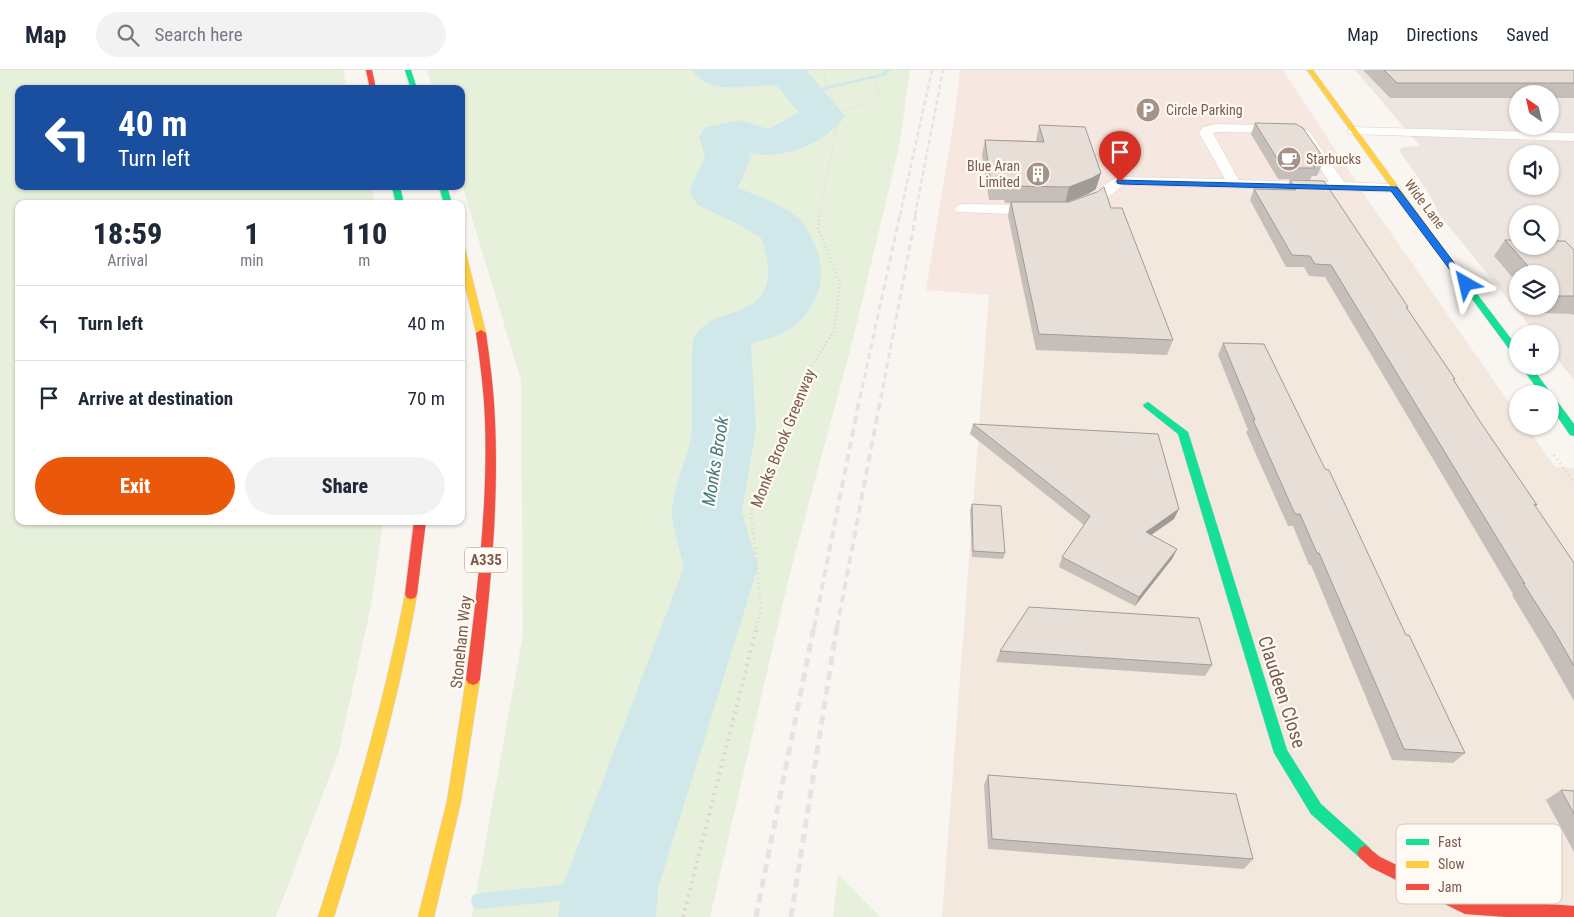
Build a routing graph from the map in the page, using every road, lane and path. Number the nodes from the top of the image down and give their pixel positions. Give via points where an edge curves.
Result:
1 (369, 70) edge
2 (408, 70) edge
3 (822, 70) edge
4 (865, 70) edge
5 (1310, 70) edge
6 (372, 85) edge
7 (413, 85) edge
8 (840, 112) junction
9 (1354, 131) junction
10 (1574, 137) edge
11 (1234, 184) junction
12 (1340, 187) junction
13 (1394, 188) junction
14 (962, 209) dead end
15 (465, 265) edge
16 (1509, 343) edge
17 (1148, 405) dead end
18 (1559, 411) edge
19 (1574, 432) edge
20 (420, 525) edge
21 (1396, 872) edge
22 (1461, 904) edge
23 (1574, 914) edge
24 (326, 917) edge
25 (426, 917) edge
26 (683, 917) edge

1 - 6 street
2 - 7 street
3 - 8 path
4 - 8 path via 875,80 878,94 863,104
5 - 9 street, Wide Lane
8 - 26 path, Monks Brook Greenway via 820,203 818,228 840,284 834,331 804,378 751,512 761,610
9 - 10 lane
9 - 13 street, Wide Lane
11 - 12 lane
11 - 12 lane via 1206,133 1208,130 1285,129 1305,135
11 - 14 lane via 1120,182 1080,207 1060,210
12 - 13 lane
13 - 16 street, Wide Lane
15 - 25 street, Stoneham Way / A335 via 478,316 485,364 491,465 486,561 472,693 439,870
17 - 21 street, Claudeen Close via 1183,432 1281,753 1316,808 1375,862
18 - 19 street
20 - 24 street via 416,565 390,700
22 - 23 street, Claudeen Close

